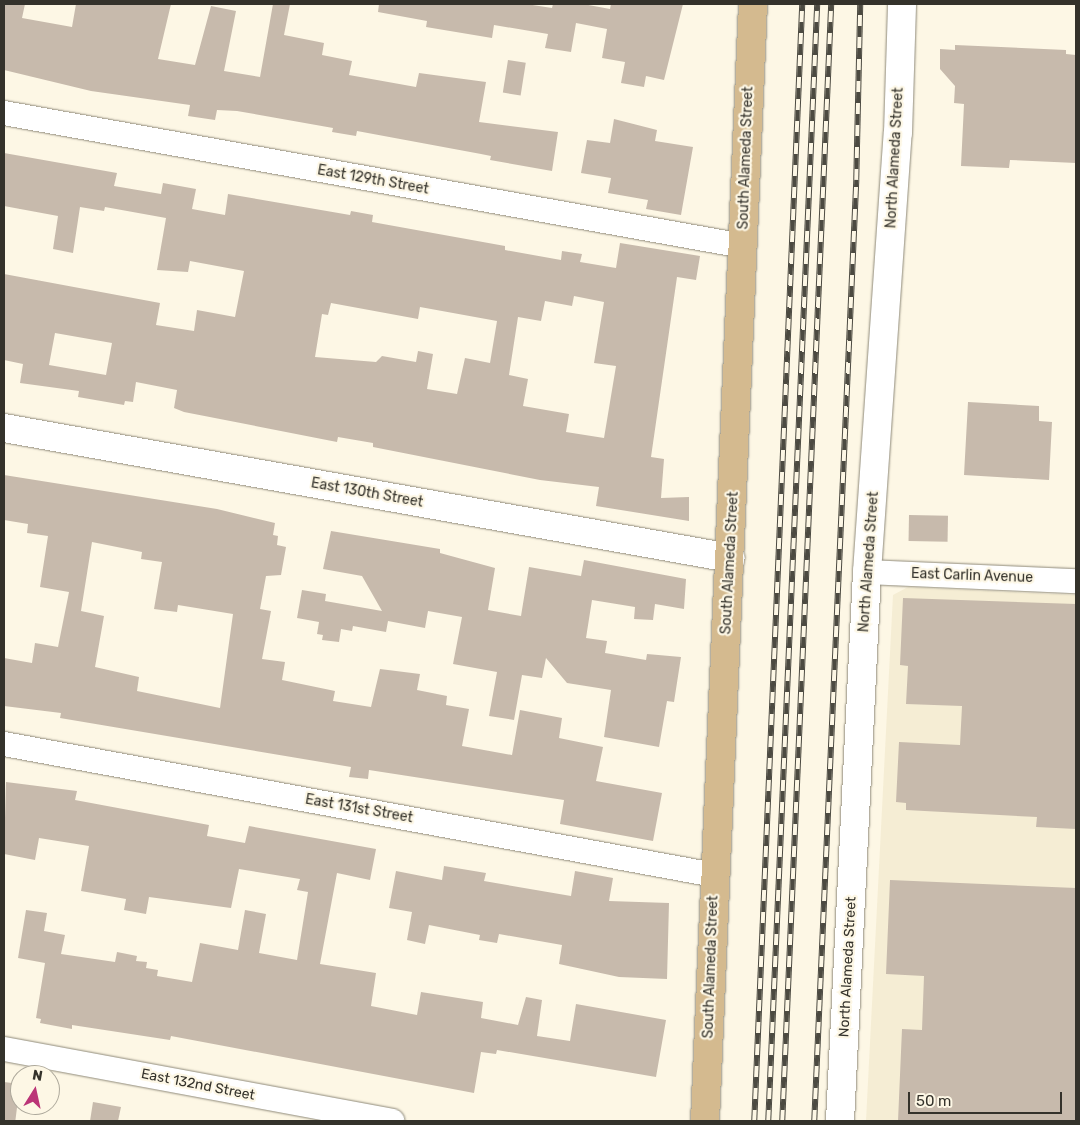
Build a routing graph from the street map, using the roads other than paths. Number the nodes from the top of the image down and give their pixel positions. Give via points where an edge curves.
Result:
1 (753, 4) edge
2 (902, 4) edge
3 (4, 113) edge
4 (743, 246) junction
5 (4, 428) edge
6 (730, 558) junction
7 (867, 572) junction
8 (1076, 581) edge
9 (4, 744) edge
10 (714, 875) junction
11 (4, 1049) edge
12 (392, 1121) edge
13 (705, 1121) edge
14 (840, 1121) edge

1 - 4 main road, South Alameda Street
2 - 7 street, North Alameda Street via 898,133
3 - 4 street, East 129th Street
4 - 6 main road, South Alameda Street
5 - 6 street, East 130th Street
6 - 10 main road, South Alameda Street
7 - 8 street, East Carlin Avenue
7 - 14 street, North Alameda Street
9 - 10 street, East 131st Street
10 - 13 main road, South Alameda Street
11 - 12 street, East 132nd Street

